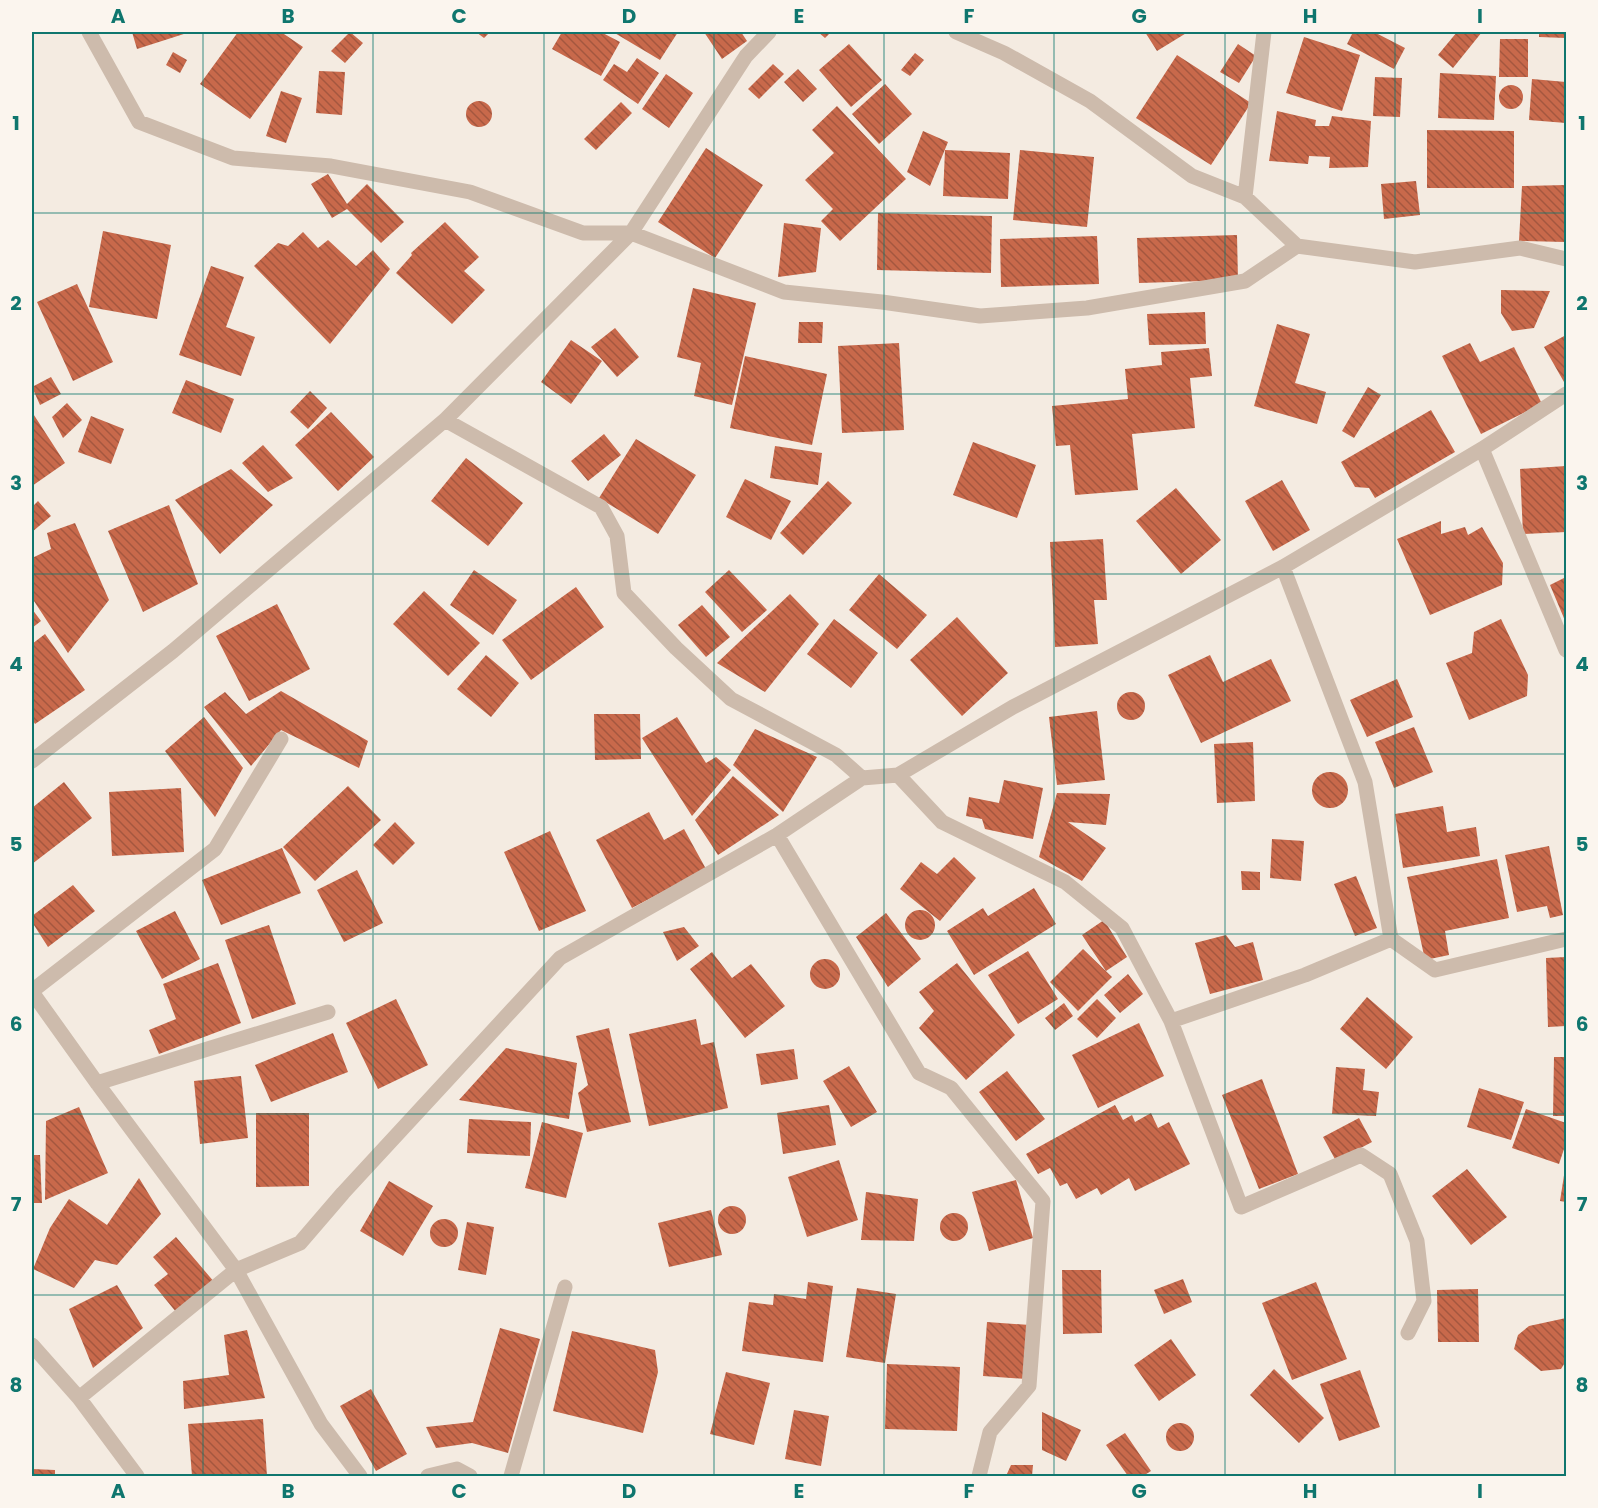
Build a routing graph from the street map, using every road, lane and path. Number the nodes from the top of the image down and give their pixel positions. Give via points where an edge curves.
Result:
1 (89, 32) edge
2 (769, 32) edge
3 (957, 32) edge
4 (1264, 32) edge
5 (1245, 197) junction
6 (631, 233) junction
7 (1297, 246) junction
8 (1566, 259) edge
9 (1566, 394) edge
10 (445, 420) junction
11 (1482, 449) junction
12 (1283, 567) junction
13 (1566, 650) edge
14 (281, 739) dead end
15 (32, 761) edge
16 (898, 775) junction
17 (862, 778) junction
18 (777, 835) junction
19 (1391, 939) junction
20 (1566, 939) edge
21 (32, 992) edge
22 (328, 1012) dead end
23 (1171, 1021) junction
24 (97, 1083) junction
25 (236, 1270) junction
26 (565, 1287) dead end
27 (1408, 1334) dead end
28 (32, 1345) edge
29 (79, 1398) junction
30 (137, 1476) edge
31 (360, 1476) edge
32 (428, 1476) edge
33 (470, 1476) edge
34 (511, 1476) edge
35 (979, 1476) edge

1 - 6 street via 139,122 233,158 331,166 470,192 584,233
2 - 6 street via 746,56
3 - 5 street via 1090,100 1192,176
4 - 5 street
5 - 7 street
6 - 7 street via 784,292 980,316 1087,308 1245,281
6 - 10 street
7 - 8 street via 1414,262 1520,248
9 - 11 street
10 - 15 street via 173,651
10 - 17 street via 601,507 617,536 624,593 676,648 731,699 836,755
11 - 12 street
11 - 13 street
12 - 16 street via 1013,706
12 - 19 street via 1365,782
14 - 21 street via 215,849
16 - 17 street
16 - 23 street via 942,822 1065,882 1122,928
17 - 18 street
18 - 25 street via 560,958 300,1243
18 - 35 street via 919,1073 951,1088 1043,1201 1029,1386 990,1432
19 - 20 street via 1435,970
19 - 23 street via 1305,975
21 - 24 street
22 - 24 street
23 - 27 street via 1241,1208 1361,1155 1390,1174 1417,1240 1424,1301
24 - 25 street
25 - 29 street
25 - 31 street via 321,1424
26 - 34 street
28 - 29 street
29 - 30 street
32 - 33 street via 457,1469

